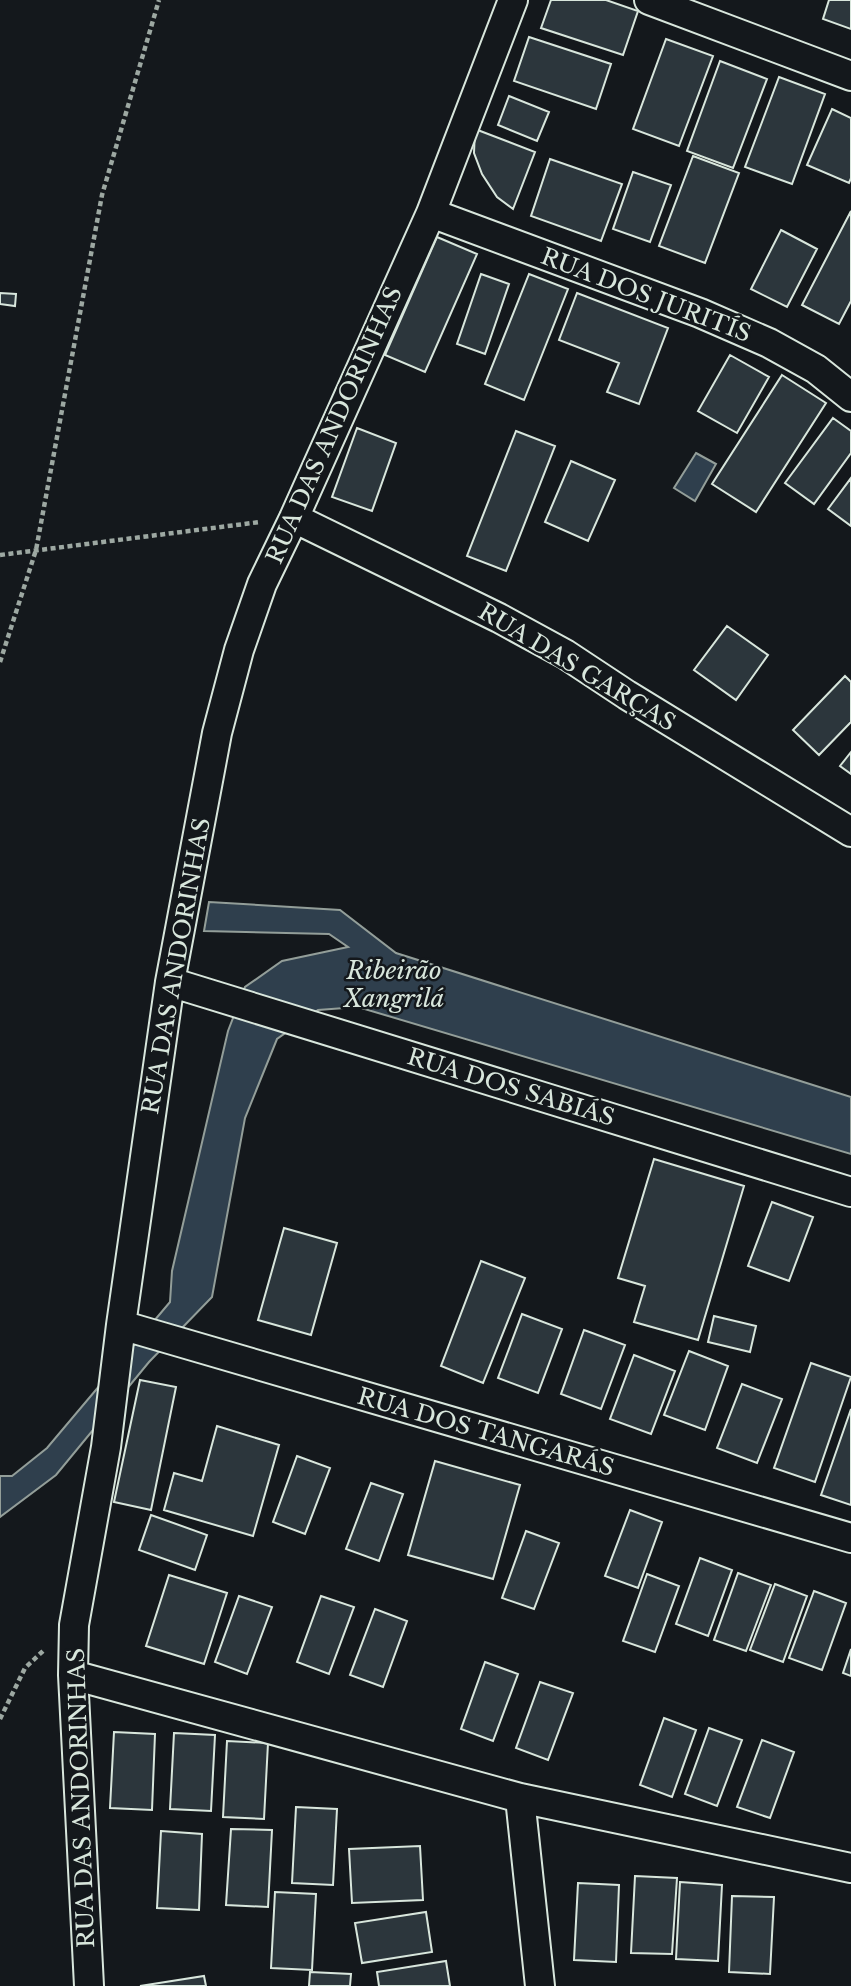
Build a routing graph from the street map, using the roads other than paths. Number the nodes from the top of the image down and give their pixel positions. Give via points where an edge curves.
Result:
1 (513, 0) edge
2 (649, 0) edge
3 (851, 76) edge
4 (431, 213) junction
5 (851, 397) edge
6 (294, 518) junction
7 (851, 832) edge
8 (170, 982) junction
9 (851, 1192) edge
10 (121, 1325) junction
11 (851, 1538) edge
12 (73, 1675) junction
13 (520, 1798) junction
14 (851, 1868) edge
15 (89, 1986) edge
16 (540, 1986) edge

1 - 4 street, RUA DAS ANDORINHAS
2 - 3 street
4 - 5 street, RUA DOS JURITÍS via 769,343 816,369
4 - 6 street, RUA DAS ANDORINHAS
6 - 7 street, RUA DAS GARÇAS via 565,654
6 - 8 street, RUA DAS ANDORINHAS via 262,584 226,698
8 - 9 street, RUA DOS SABIÁS
8 - 10 street, RUA DAS ANDORINHAS
10 - 11 street, RUA DOS TANGARÁS
10 - 12 street, RUA DAS ANDORINHAS via 106,1447 74,1625
12 - 13 street
12 - 15 street, RUA DAS ANDORINHAS
13 - 14 street
13 - 16 street

